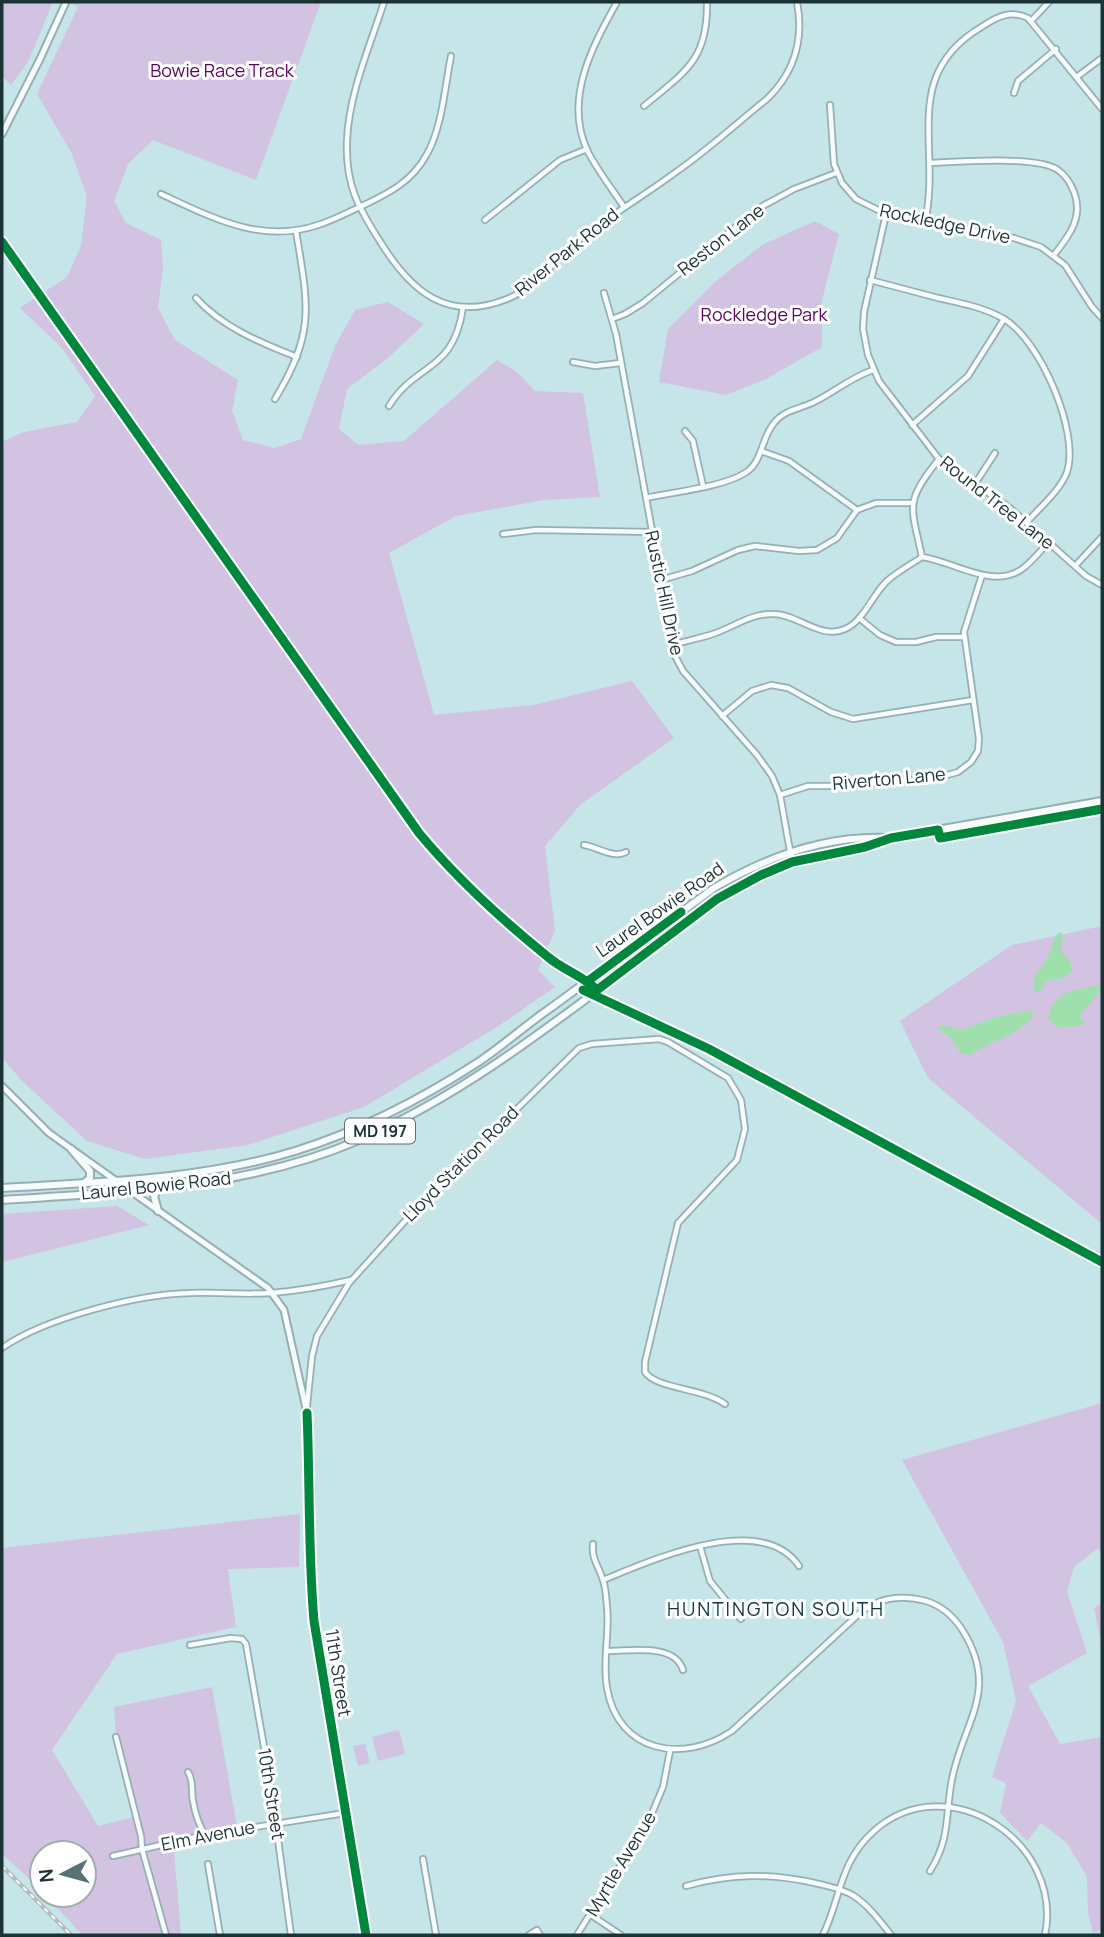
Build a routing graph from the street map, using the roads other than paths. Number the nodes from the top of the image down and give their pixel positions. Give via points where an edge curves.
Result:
1 (66, 2) edge
2 (384, 2) edge
3 (617, 2) edge
4 (707, 2) edge
5 (797, 2) edge
6 (1049, 2) edge
7 (1032, 20) junction
8 (1056, 49) junction
9 (450, 56) dead end
10 (1102, 58) edge
11 (1077, 76) junction
12 (1014, 93) dead end
13 (830, 105) dead end
14 (644, 106) dead end
15 (1102, 109) edge
16 (2, 134) edge
17 (587, 149) junction
18 (930, 163) junction
19 (836, 173) junction
20 (161, 194) dead end
21 (358, 207) junction
22 (624, 207) junction
23 (886, 214) junction
24 (485, 220) dead end
25 (925, 222) junction
26 (296, 231) junction
27 (1054, 254) junction
28 (870, 280) junction
29 (604, 293) dead end
30 (196, 298) dead end
31 (463, 307) junction
32 (612, 318) junction
33 (1102, 318) edge
34 (1004, 319) junction
35 (297, 357) junction
36 (573, 362) dead end
37 (620, 363) junction
38 (873, 370) junction
39 (275, 399) dead end
40 (389, 407) dead end
41 (912, 425) junction
42 (685, 431) dead end
43 (761, 451) junction
44 (995, 453) dead end
45 (939, 459) junction
46 (975, 484) junction
47 (703, 486) junction
48 (646, 498) junction
49 (912, 503) junction
50 (857, 510) junction
51 (1027, 522) junction
52 (652, 532) junction
53 (503, 534) dead end
54 (1102, 537) edge
55 (1049, 542) junction
56 (922, 557) junction
57 (1075, 566) junction
58 (982, 575) junction
59 (661, 579) junction
60 (1102, 585) edge
61 (859, 618) junction
62 (964, 637) junction
63 (672, 645) junction
64 (973, 700) junction
65 (722, 716) junction
66 (780, 795) junction
67 (1102, 801) edge
68 (891, 838) junction
69 (584, 845) dead end
70 (626, 852) dead end
71 (790, 853) junction
72 (792, 862) junction
73 (2, 1086) edge
74 (71, 1149) junction
75 (115, 1180) junction
76 (83, 1183) junction
77 (2, 1188) edge
78 (159, 1188) junction
79 (130, 1191) junction
80 (2, 1200) edge
81 (158, 1211) junction
82 (350, 1282) junction
83 (273, 1293) junction
84 (2, 1348) edge
85 (725, 1404) dead end
86 (307, 1413) junction
87 (593, 1544) dead end
88 (700, 1546) junction
89 (799, 1566) dead end
90 (603, 1580) junction
91 (741, 1619) dead end
92 (190, 1645) dead end
93 (608, 1651) junction
94 (683, 1671) dead end
95 (116, 1737) dead end
96 (670, 1751) junction
97 (188, 1773) dead end
98 (950, 1807) junction
99 (345, 1813) junction
100 (276, 1824) junction
101 (205, 1835) junction
102 (142, 1849) junction
103 (113, 1856) dead end
104 (423, 1859) dead end
105 (208, 1864) dead end
106 (930, 1871) dead end
107 (686, 1886) dead end
108 (838, 1889) junction
109 (590, 1915) junction
110 (166, 1935) edge
111 (220, 1935) edge
112 (291, 1935) edge
113 (366, 1935) edge
114 (436, 1935) edge
115 (530, 1935) edge
116 (540, 1935) edge
117 (577, 1935) edge
118 (621, 1935) edge
119 (823, 1935) edge
120 (891, 1935) edge
121 (1045, 1935) edge

1 - 16 main road
2 - 21 street, River Park Road via 350,114 348,164
3 - 17 street via 581,80 579,124
4 - 14 street via 704,41 693,62
5 - 22 street, River Park Road via 795,58 779,87 685,166
6 - 7 street
7 - 8 street
7 - 18 street via 1019,14 1002,15 945,57 929,103
8 - 11 street
8 - 12 street via 1018,81
9 - 21 street via 434,138 422,164 394,191
10 - 11 street
11 - 15 street
13 - 19 street
17 - 22 street
17 - 24 street via 560,160
18 - 25 street
18 - 27 street via 1019,162 1058,170 1070,184 1077,210 1072,230
19 - 23 street, Rockledge Drive via 852,195
19 - 32 street, Reston Lane via 759,208 643,303
20 - 26 street via 228,225 260,232
21 - 26 street
21 - 31 street, River Park Road via 410,284 432,298
22 - 31 street, River Park Road via 516,295
23 - 25 street, Rockledge Drive
23 - 28 street, Round Tree Lane
25 - 27 street, Rockledge Drive via 1014,238
26 - 35 street via 307,305
27 - 33 street, Rockledge Drive
28 - 34 street
28 - 38 street, Round Tree Lane via 863,329
29 - 32 street, Rustic Hill Drive
30 - 35 street via 245,334
31 - 40 street via 450,349 397,394
32 - 37 street, Rustic Hill Drive
34 - 41 street via 968,376
34 - 51 street via 1027,342 1051,380 1070,447 1065,477
35 - 39 street
36 - 37 street via 595,366
37 - 48 street, Rustic Hill Drive
38 - 41 street, Round Tree Lane
38 - 43 street via 781,416 771,426
41 - 45 street, Round Tree Lane
42 - 47 street via 693,441
43 - 47 street via 745,473
43 - 50 street via 789,461
44 - 46 street
45 - 46 street, Round Tree Lane
45 - 49 street
46 - 51 street, Round Tree Lane
47 - 48 street
48 - 52 street, Rustic Hill Drive
49 - 50 street via 876,503
49 - 56 street
50 - 59 street via 843,532 823,548 755,547
51 - 55 street, Round Tree Lane
52 - 53 street
52 - 59 street, Rustic Hill Drive
54 - 57 street
55 - 57 street, Round Tree Lane
55 - 58 street via 1014,573
56 - 58 street
56 - 61 street via 886,582
57 - 60 street, Round Tree Lane
58 - 62 street, Riverton Lane
59 - 63 street, Rustic Hill Drive
61 - 62 street via 896,642
61 - 63 street via 845,629 830,632 781,615 761,615
62 - 64 street, Riverton Lane
63 - 65 street, Rustic Hill Drive via 683,671
64 - 65 street via 853,719 788,688 771,685 752,691
64 - 66 street, Riverton Lane via 978,747 971,762 958,772 846,786 808,786
65 - 66 street, Rustic Hill Drive via 766,767
66 - 71 street, Rustic Hill Drive
67 - 68 main road, Laurel Bowie Road / MD 197
68 - 71 main road, Laurel Bowie Road / MD 197 via 864,837
68 - 72 main road, Laurel Bowie Road / MD 197
69 - 70 street via 615,855
71 - 72 street, Rustic Hill Drive
71 - 75 main road, Laurel Bowie Road / MD 197 via 713,888 481,1060 389,1112 318,1143 268,1158
72 - 78 main road, Laurel Bowie Road / MD 197 via 717,899 491,1067 406,1118 288,1166
73 - 74 main road via 38,1124
74 - 75 main road
74 - 76 main road via 90,1171 90,1178
75 - 76 main road, Laurel Bowie Road / MD 197
75 - 79 main road
76 - 77 main road, Laurel Bowie Road / MD 197
78 - 79 main road, Laurel Bowie Road / MD 197
78 - 81 main road via 154,1196
79 - 80 main road, Laurel Bowie Road / MD 197
79 - 81 main road
81 - 83 main road
82 - 83 street
82 - 85 street, Lloyd Station Road via 423,1200 579,1048 659,1039 728,1078 741,1100 745,1121 737,1160 678,1223 644,1367 656,1382 708,1394
82 - 86 street, Lloyd Station Road via 317,1336
83 - 84 street via 139,1298 20,1335
83 - 86 main road, 11th Street via 284,1310
86 - 99 main road, 11th Street via 314,1620
87 - 90 street
88 - 89 street via 752,1540 781,1550
88 - 90 street
88 - 91 street via 710,1581
90 - 93 street
92 - 100 street, 10th Street via 242,1639 249,1654
93 - 94 street via 665,1653 678,1660
93 - 96 street via 606,1684 618,1718 640,1740
95 - 102 street
96 - 98 street via 710,1744 732,1731 867,1607 886,1599 919,1600 935,1604 953,1617 970,1644 978,1671 978,1703 955,1768
96 - 109 street, Myrtle Avenue via 663,1787 650,1818
97 - 101 street
98 - 106 street via 943,1849
98 - 108 street via 910,1812 879,1827 857,1849
98 - 121 street via 1000,1826 1027,1853 1046,1894
99 - 100 street, Elm Avenue
99 - 113 main road, 11th Street
100 - 101 street, Elm Avenue
100 - 112 street, 10th Street
101 - 102 street, Elm Avenue
102 - 103 street, Elm Avenue
102 - 110 street
104 - 114 street
105 - 111 street
107 - 108 street via 727,1876 763,1875
108 - 119 street
108 - 120 street via 861,1902
109 - 117 street, Myrtle Avenue
109 - 118 street
115 - 116 street via 537,1930

